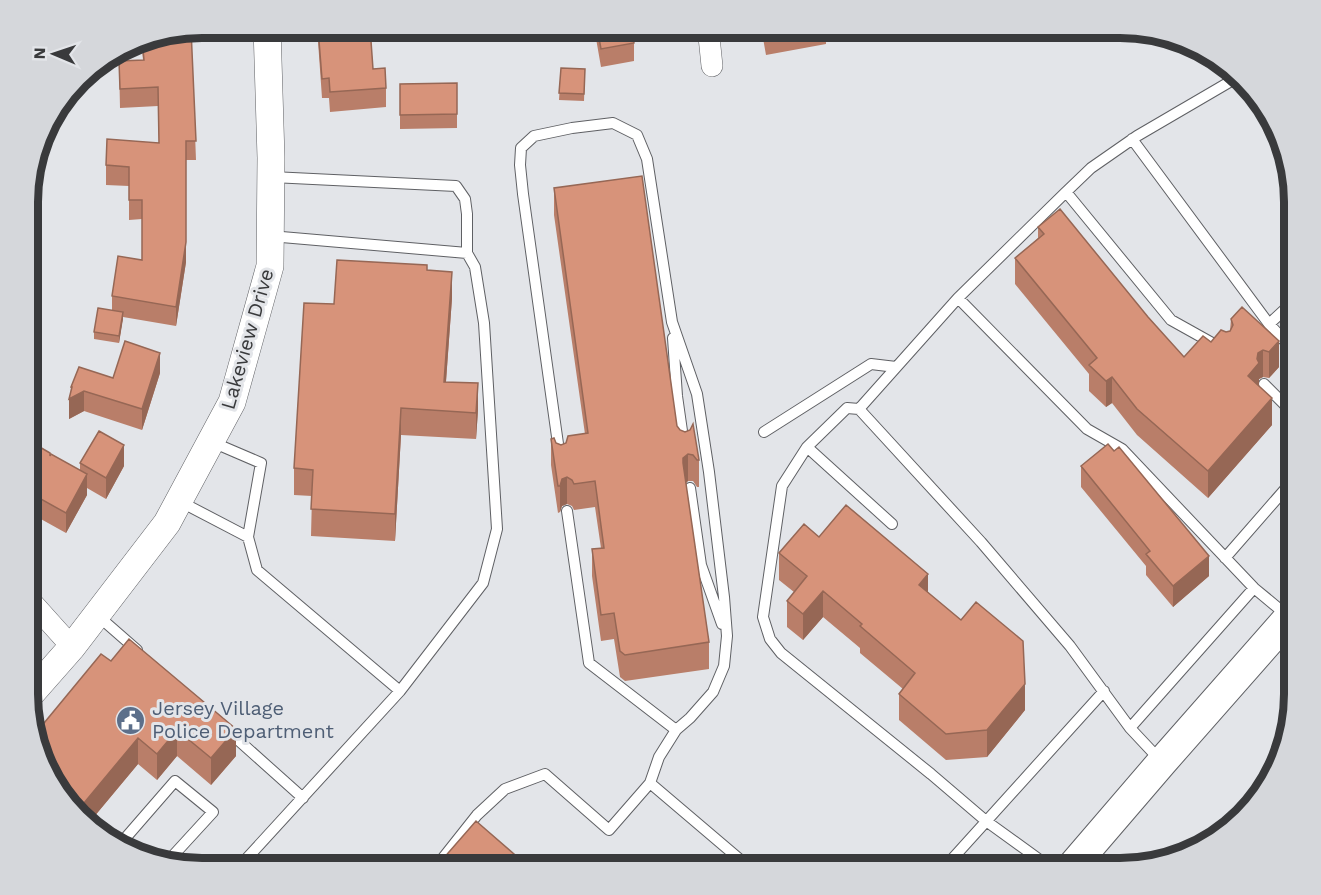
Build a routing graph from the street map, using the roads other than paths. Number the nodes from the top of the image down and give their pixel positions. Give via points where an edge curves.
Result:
1 (267, 37) edge
2 (709, 37) edge
3 (712, 66) dead end
4 (1231, 81) edge
5 (1132, 139) junction
6 (271, 177) junction
7 (1066, 192) junction
8 (270, 236) junction
9 (467, 253) junction
10 (958, 298) junction
11 (1283, 311) edge
12 (672, 322) junction
13 (1269, 324) junction
14 (1283, 339) edge
15 (1226, 351) edge
16 (896, 367) junction
17 (1264, 384) dead end
18 (1283, 403) edge
19 (859, 410) junction
20 (764, 432) dead end
21 (211, 442) junction
22 (807, 447) junction
23 (684, 451) edge
24 (561, 464) edge
25 (690, 488) dead end
26 (1283, 492) edge
27 (179, 501) junction
28 (567, 511) dead end
29 (892, 524) dead end
30 (248, 537) junction
31 (1225, 558) junction
32 (1254, 588) junction
33 (38, 609) edge
34 (1283, 609) edge
35 (97, 615) junction
36 (1283, 624) edge
37 (727, 636) junction
38 (72, 647) junction
39 (141, 655) edge
40 (38, 686) edge
41 (400, 691) junction
42 (1104, 691) junction
43 (222, 726) edge
44 (1130, 728) junction
45 (676, 730) junction
46 (1162, 762) junction
47 (650, 783) junction
48 (303, 798) junction
49 (986, 821) junction
50 (125, 839) edge
51 (174, 855) edge
52 (738, 857) edge
53 (954, 857) edge
54 (1036, 857) edge
55 (1080, 857) edge
56 (247, 858) edge
57 (443, 858) edge

1 - 6 street, Lakeview Drive
2 - 3 street
4 - 5 lane
5 - 7 lane via 1091,168
5 - 13 lane
6 - 8 street, Lakeview Drive
6 - 9 lane via 456,186 465,199
7 - 10 lane
7 - 15 lane via 1171,320
8 - 9 lane
8 - 21 street, Lakeview Drive via 270,266 232,402
9 - 41 lane via 475,267 484,323 497,529 483,583
10 - 16 lane
10 - 31 lane via 1087,429 1122,449
11 - 13 lane
12 - 23 lane
12 - 24 lane via 647,159 637,135 613,123 534,136 521,148 520,165
12 - 37 lane via 696,394
13 - 14 lane
16 - 19 lane
16 - 20 lane via 871,364
17 - 18 lane
19 - 22 lane via 848,408
19 - 42 lane via 981,542
21 - 27 street, Lakeview Drive
21 - 30 lane via 261,463
22 - 29 lane
22 - 49 lane via 782,486 763,617 770,639 781,653
25 - 37 lane via 700,565
26 - 31 lane
27 - 30 lane
27 - 35 street, Lakeview Drive via 167,523
28 - 45 lane via 589,663
30 - 41 lane via 257,570
31 - 32 lane
32 - 34 lane
32 - 44 lane
33 - 38 street
35 - 38 street, Lakeview Drive
35 - 39 lane
36 - 46 main road
37 - 45 lane via 724,666 713,692
38 - 40 street, Lakeview Drive
41 - 48 lane
42 - 44 lane
42 - 49 lane
43 - 48 lane
44 - 46 lane
45 - 47 lane via 659,757
46 - 55 main road
47 - 52 lane
47 - 57 lane via 609,831 545,774 505,789 477,815
48 - 56 lane
49 - 53 lane
49 - 54 lane
50 - 51 lane via 176,781 213,812

